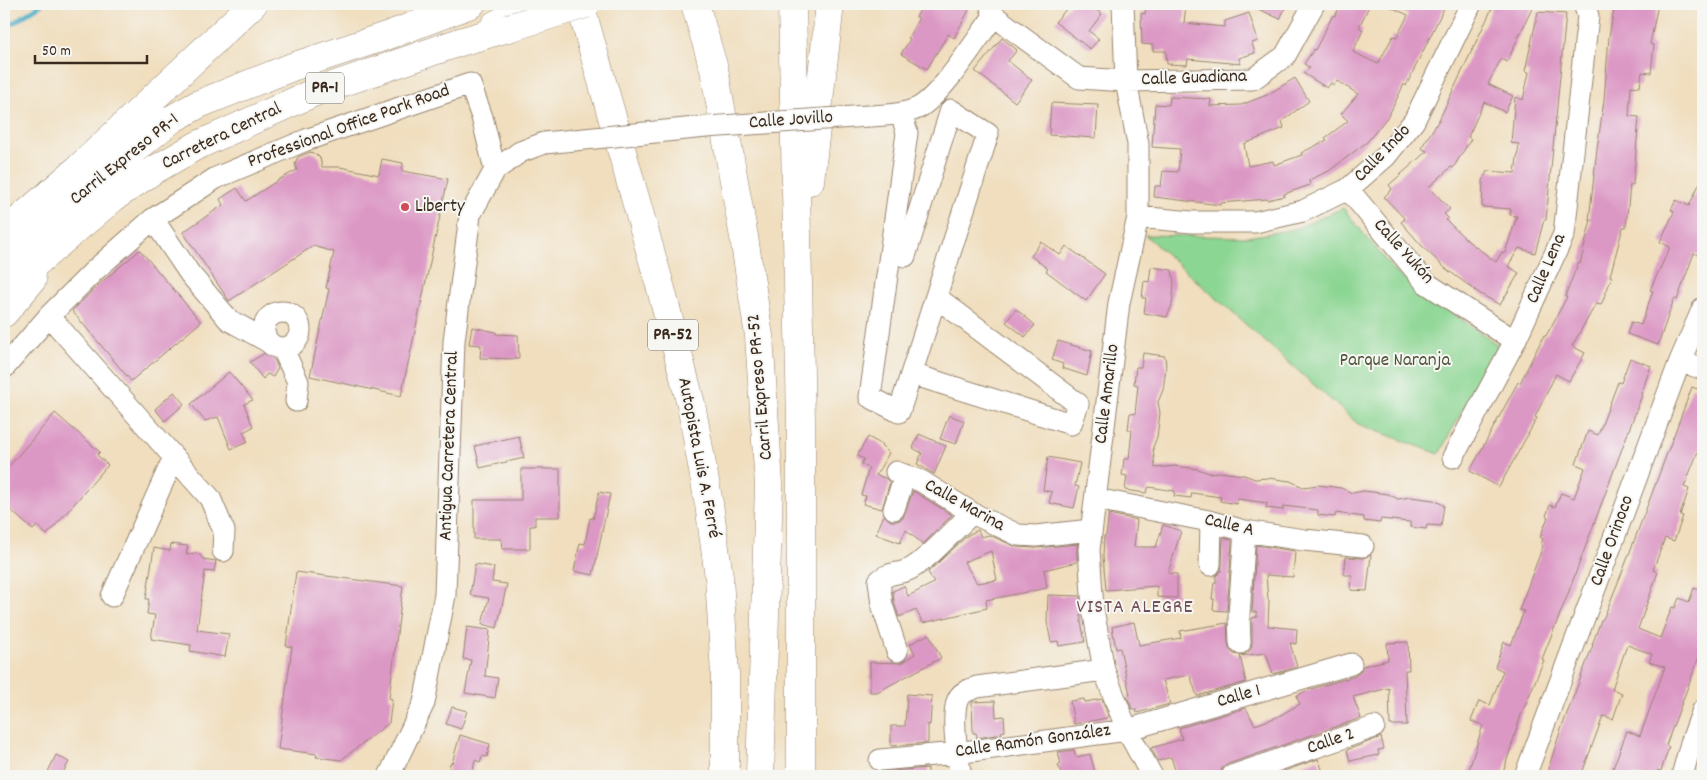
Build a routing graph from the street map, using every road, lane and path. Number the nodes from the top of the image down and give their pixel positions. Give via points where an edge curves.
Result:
1 (253, 4) edge
2 (471, 4) edge
3 (580, 4) edge
4 (586, 4) edge
5 (595, 4) edge
6 (695, 4) edge
7 (792, 4) edge
8 (830, 4) edge
9 (1123, 4) edge
10 (1314, 4) edge
11 (1471, 4) edge
12 (1584, 4) edge
13 (992, 10) edge
14 (518, 16) edge
15 (1126, 81) junction
16 (611, 108) junction
17 (901, 113) junction
18 (544, 143) joint
19 (79, 168) junction
20 (495, 170) junction
21 (1348, 190) junction
22 (4, 211) edge
23 (87, 218) junction
24 (1138, 218) junction
25 (153, 219) junction
26 (4, 233) edge
27 (38, 233) junction
28 (905, 256) dead end
29 (4, 260) edge
30 (4, 268) edge
31 (798, 287) junction
32 (4, 290) edge
33 (936, 297) junction
34 (1703, 308) edge
35 (4, 313) edge
36 (49, 316) junction
37 (1515, 341) junction
38 (1680, 361) junction
39 (4, 368) edge
40 (1703, 370) edge
41 (912, 374) junction
42 (296, 401) dead end
43 (174, 457) junction
44 (1453, 457) dead end
45 (1096, 499) junction
46 (894, 509) dead end
47 (972, 513) junction
48 (1211, 522) junction
49 (1091, 530) junction
50 (1244, 531) junction
51 (1362, 546) dead end
52 (223, 552) dead end
53 (1210, 565) dead end
54 (112, 596) dead end
55 (1240, 643) dead end
56 (897, 651) dead end
57 (1351, 664) dead end
58 (1104, 670) junction
59 (1703, 710) edge
60 (1374, 727) dead end
61 (1127, 730) junction
62 (956, 753) junction
63 (880, 760) dead end
64 (389, 776) edge
65 (724, 776) edge
66 (760, 776) edge
67 (801, 776) edge
68 (961, 776) edge
69 (1152, 776) edge
70 (1232, 776) edge
71 (1525, 776) edge
72 (1682, 776) edge

1 - 19 highway
2 - 27 highway, Carril Expreso PR-1 via 292,67 199,104 152,134
3 - 16 highway, Autopista Luis A. Ferré / PR-52
4 - 14 highway, Carretera Central / PR-1, bridge
5 - 16 highway
6 - 66 highway, Carril Expreso PR-52 via 714,68 759,336 769,485
7 - 31 highway
8 - 31 highway
9 - 15 street, Calle Amarillo
10 - 15 street, Calle Guadiana via 1285,56 1253,79
11 - 21 street, Calle Indo via 1414,121 1386,156
12 - 37 street, Calle Lena via 1588,16 1564,234
13 - 15 street, Calle Guadiana via 1079,78
13 - 17 street, Calle Jovillo via 937,94 918,108
14 - 23 highway, Carretera Central / PR-1 via 460,42 315,92 196,146 151,172
15 - 24 street, Calle Amarillo via 1138,144
16 - 65 highway, Autopista Luis A. Ferré / PR-52 via 691,404 708,504 719,577 725,674
17 - 18 street, Calle Jovillo, bridge
17 - 41 street via 906,133 870,397 900,412
18 - 20 street, Antigua Carretera Central via 520,152
19 - 22 highway via 26,195
19 - 26 highway
20 - 25 street, Professional Office Park Road via 470,84 306,140 216,178
20 - 64 street, Antigua Carretera Central via 470,215 454,341 445,595 424,703
21 - 24 street, Calle Indo via 1303,211 1255,222
21 - 37 street, Calle Yukón via 1426,283
23 - 32 highway, Carretera Central / PR-1
23 - 35 highway
24 - 45 street, Calle Amarillo via 1119,303
25 - 36 street, Professional Office Park Road
25 - 42 street via 190,274 229,320 275,345 298,382
27 - 29 highway
27 - 30 highway
28 - 33 street via 951,110 988,134
31 - 67 highway
33 - 41 street
33 - 41 street via 1078,404 1071,424
34 - 38 street, Calle Orinoco
36 - 39 street, Professional Office Park Road
36 - 43 street
37 - 44 street, Calle Lena
38 - 40 street
38 - 71 street, Calle Orinoco
43 - 52 street via 210,498 224,531
43 - 54 street
45 - 48 street, Calle A
45 - 49 street, Calle Amarillo
46 - 47 street, Calle Marina via 901,474 921,481
47 - 49 street, Calle Marina via 1018,535
47 - 56 street via 920,562 879,581 882,605
48 - 50 street, Calle A
48 - 53 street
49 - 58 street, Calle Amarillo via 1092,609
50 - 51 street, Calle A
50 - 55 street
57 - 61 street, Calle 1
58 - 61 street, Calle Amarillo
58 - 62 street via 966,691 959,697 955,713
59 - 72 street
60 - 70 street, Calle 2
61 - 62 street, Calle Ramón González
61 - 69 street, Calle Amarillo
62 - 63 street, Calle Ramón González
62 - 68 street

